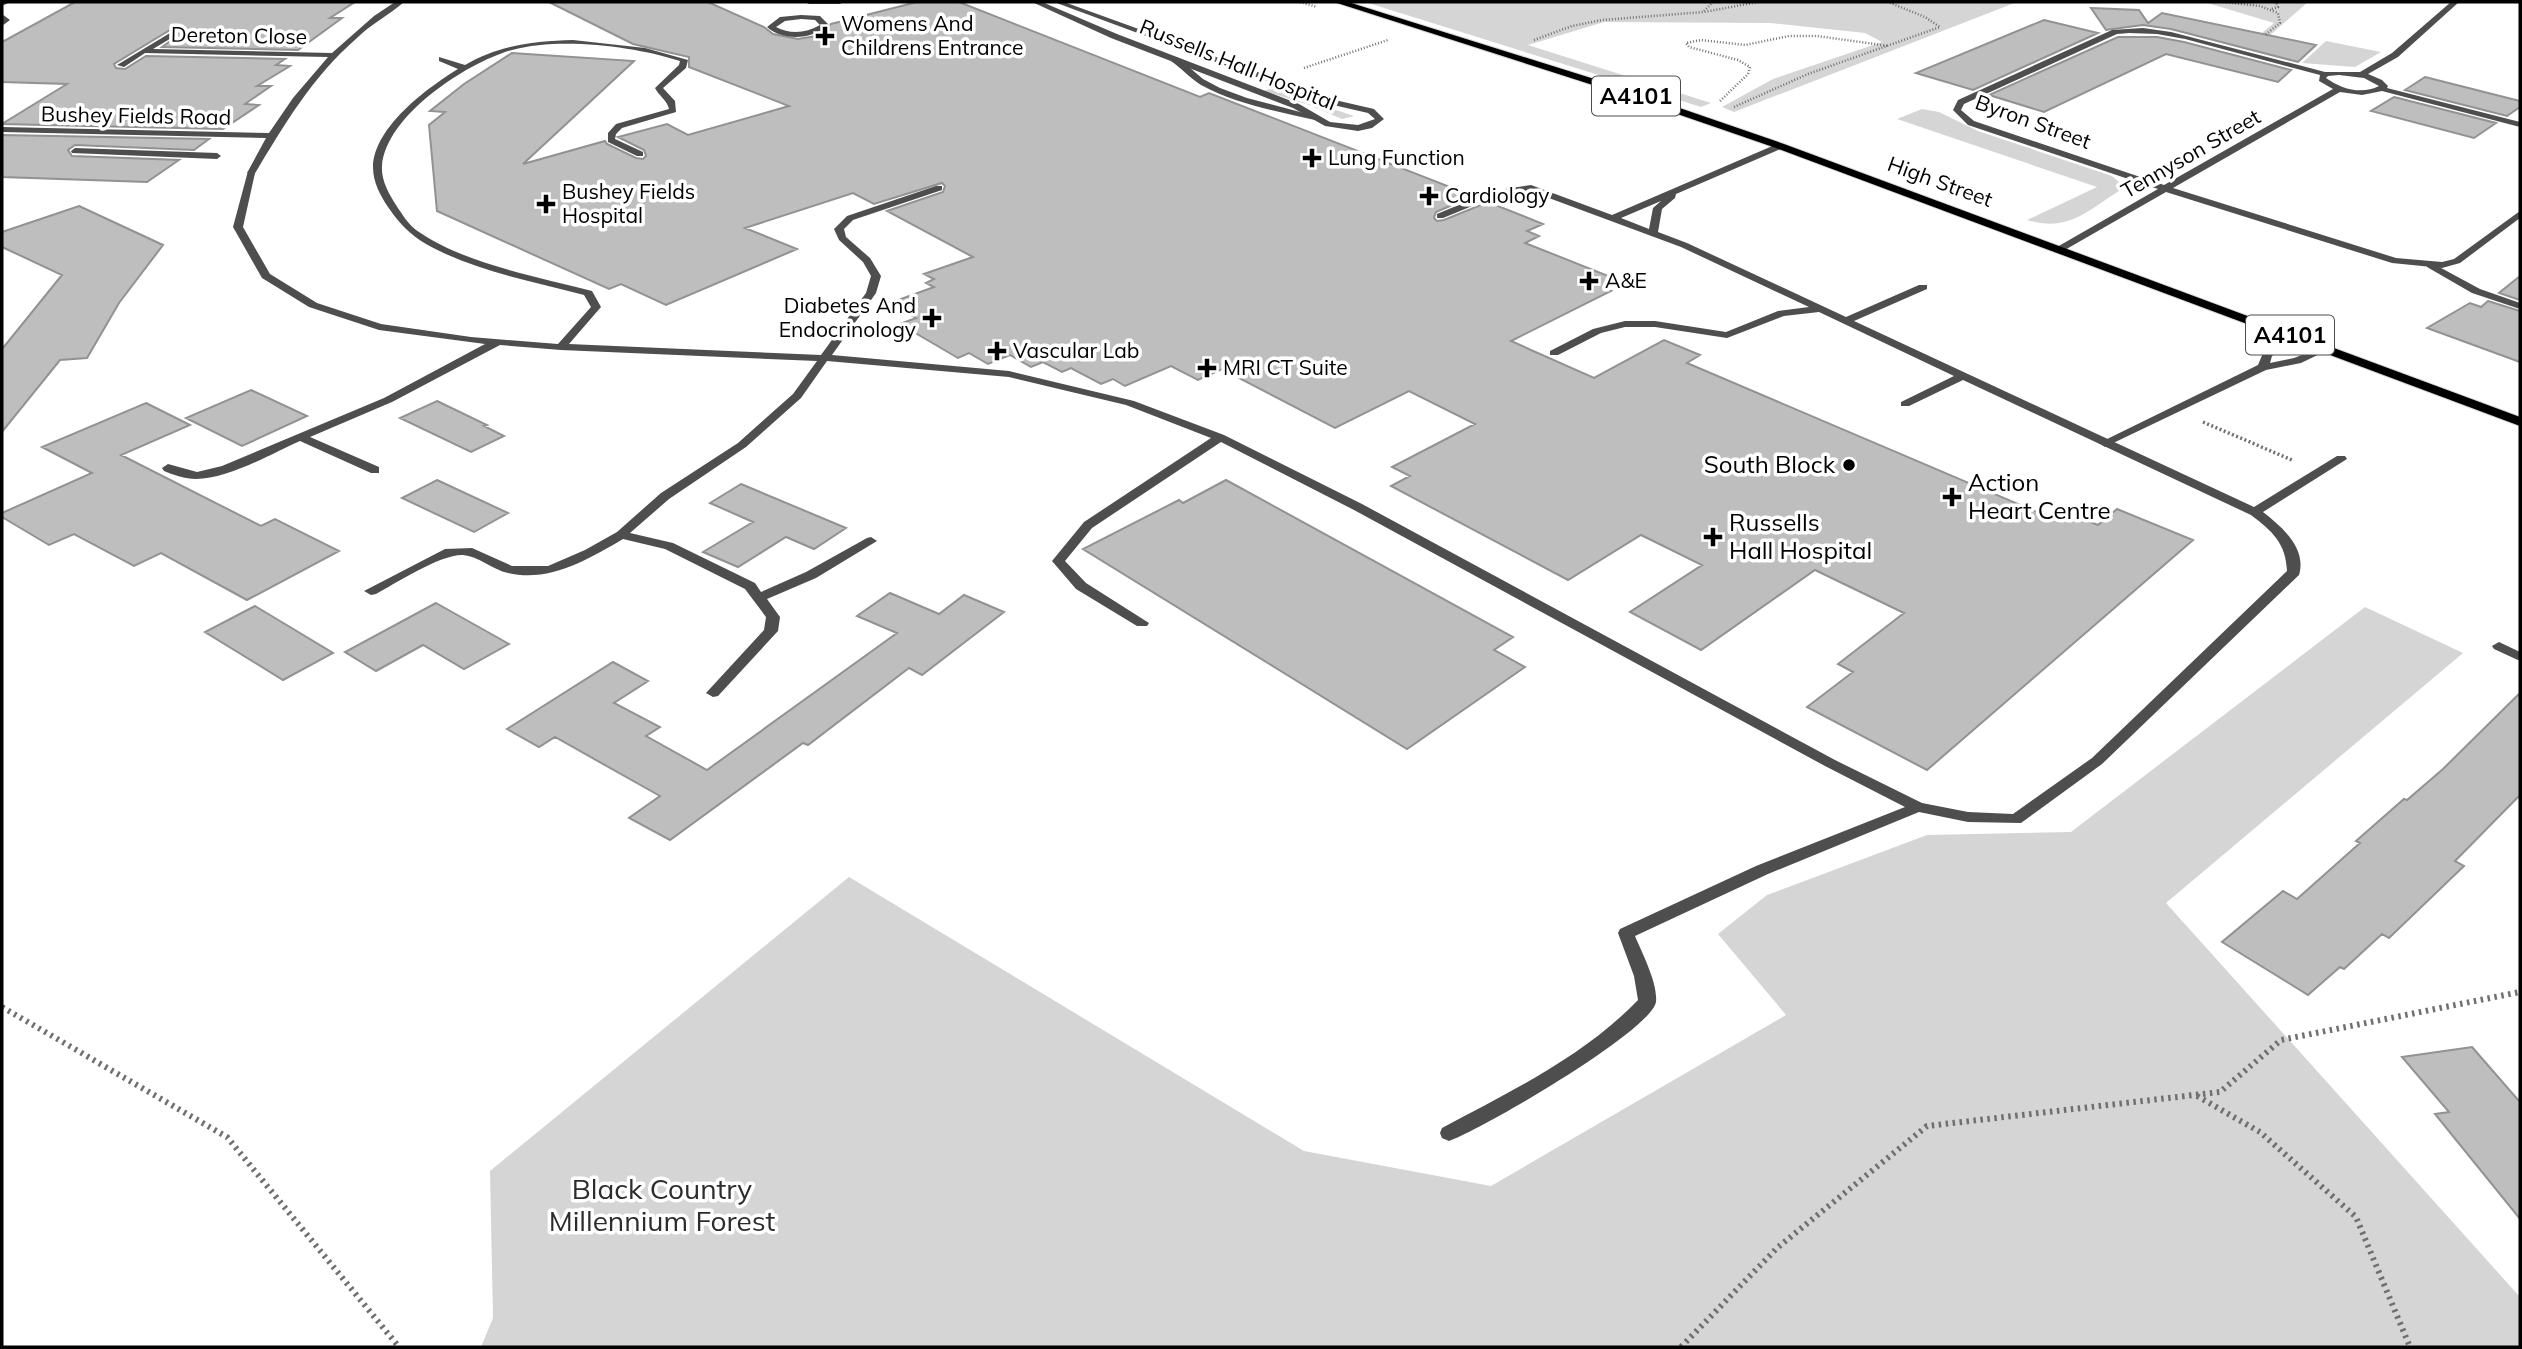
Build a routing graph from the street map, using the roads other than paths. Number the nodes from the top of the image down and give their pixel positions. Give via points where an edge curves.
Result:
1 (400, 2) edge
2 (809, 2) edge
3 (833, 2) edge
4 (840, 2) edge
5 (1036, 2) edge
6 (1058, 2) edge
7 (1339, 2) edge
8 (2455, 2) edge
9 (2, 16) edge
10 (810, 17) junction
11 (2, 24) edge
12 (170, 35) dead end
13 (145, 51) junction
14 (333, 55) junction
15 (442, 60) dead end
16 (121, 65) dead end
17 (467, 68) junction
18 (2325, 74) junction
19 (2361, 75) junction
20 (2339, 89) junction
21 (2383, 89) junction
22 (2520, 125) edge
23 (2, 130) edge
24 (137, 133) junction
25 (270, 136) junction
26 (1780, 146) junction
27 (75, 151) dead end
28 (114, 153) junction
29 (640, 154) dead end
30 (217, 156) dead end
31 (939, 188) dead end
32 (1681, 189) junction
33 (2166, 189) junction
34 (2520, 214) edge
35 (1440, 216) dead end
36 (1611, 219) junction
37 (1653, 233) junction
38 (2060, 249) junction
39 (2430, 265) junction
40 (1923, 287) dead end
41 (2520, 306) edge
42 (1822, 308) junction
43 (1847, 320) junction
44 (2291, 336) junction
45 (498, 342) junction
46 (561, 347) junction
47 (2325, 349) junction
48 (1554, 353) dead end
49 (826, 358) junction
50 (2263, 367) junction
51 (1964, 375) junction
52 (1905, 404) dead end
53 (2520, 422) edge
54 (300, 437) junction
55 (1220, 437) junction
56 (2105, 443) junction
57 (2341, 459) dead end
58 (168, 468) dead end
59 (374, 470) dead end
60 (2255, 513) junction
61 (621, 535) junction
62 (871, 541) dead end
63 (371, 591) dead end
64 (759, 598) junction
65 (1142, 623) dead end
66 (2499, 646) dead end
67 (2520, 657) edge
68 (713, 693) dead end
69 (1918, 807) junction
70 (1449, 1133) dead end

1 - 14 street via 372,19
2 - 3 street
3 - 4 street
3 - 10 street
5 - 6 street, Russells Hall Hospital via 1174,59 1202,82 1261,105 1346,128 1380,119 1371,111 1332,102
7 - 26 main road, High Street / A4101
8 - 19 street via 2395,55
9 - 11 street via 6,20
10 - 10 street via 825,25 793,34 777,33 771,27 783,19
12 - 13 street, Dereton Close
13 - 14 street, Dereton Close
13 - 16 street, Dereton Close
14 - 25 street
15 - 17 street
17 - 29 street via 483,57 531,44 607,43 684,60 684,66 659,88 673,110 619,126 612,133 611,140
17 - 46 street via 412,107 387,137 378,164 384,196 411,231 470,259 589,293 596,307
18 - 19 street
18 - 20 street via 2322,79
18 - 33 street, Byron Street via 2183,37 2127,30 1957,106 1959,115 1971,123
19 - 21 street via 2382,83
20 - 21 street
20 - 33 street, Tennyson Street
21 - 22 street
23 - 24 street, Bushey Fields Road
24 - 25 street, Bushey Fields Road
24 - 28 street
25 - 45 street via 251,173 238,227 266,275 313,305 379,327
26 - 32 street
26 - 38 main road, High Street / A4101
27 - 28 street
28 - 30 street
31 - 49 street via 850,218 839,229 876,276 871,293
32 - 36 street
32 - 37 street via 1658,208
33 - 38 street, Tennyson Street
33 - 39 street, Byron Street via 2395,261
34 - 39 street via 2457,261
35 - 36 street via 1512,187 1553,194
36 - 37 street
37 - 42 street
38 - 44 main road, High Street / A4101
39 - 41 street via 2476,291
40 - 43 street
42 - 43 street
42 - 48 street via 1782,313 1727,335 1625,324 1597,331
43 - 51 street
44 - 47 main road, High Street / A4101
44 - 50 street via 2267,355
45 - 46 street
45 - 54 street via 388,400
46 - 49 street
47 - 50 street via 2297,361
47 - 53 main road, High Street / A4101
49 - 55 street via 1009,374 1130,404
49 - 61 street via 797,396 742,445 666,496
50 - 56 street
51 - 52 street
51 - 56 street
54 - 58 street via 204,477 189,477
54 - 59 street
55 - 65 street via 1088,525 1058,561 1081,586
55 - 69 street
56 - 60 street
57 - 60 street
60 - 69 street via 2282,534 2294,552 2294,572 2097,761 2016,819 1968,817
61 - 63 street via 550,570 510,570 467,551 446,553
61 - 64 street via 669,546 750,586
62 - 64 street
64 - 68 street via 773,617 771,631
66 - 67 street
69 - 70 street via 1762,870 1626,933 1643,976 1647,1002 1628,1025

